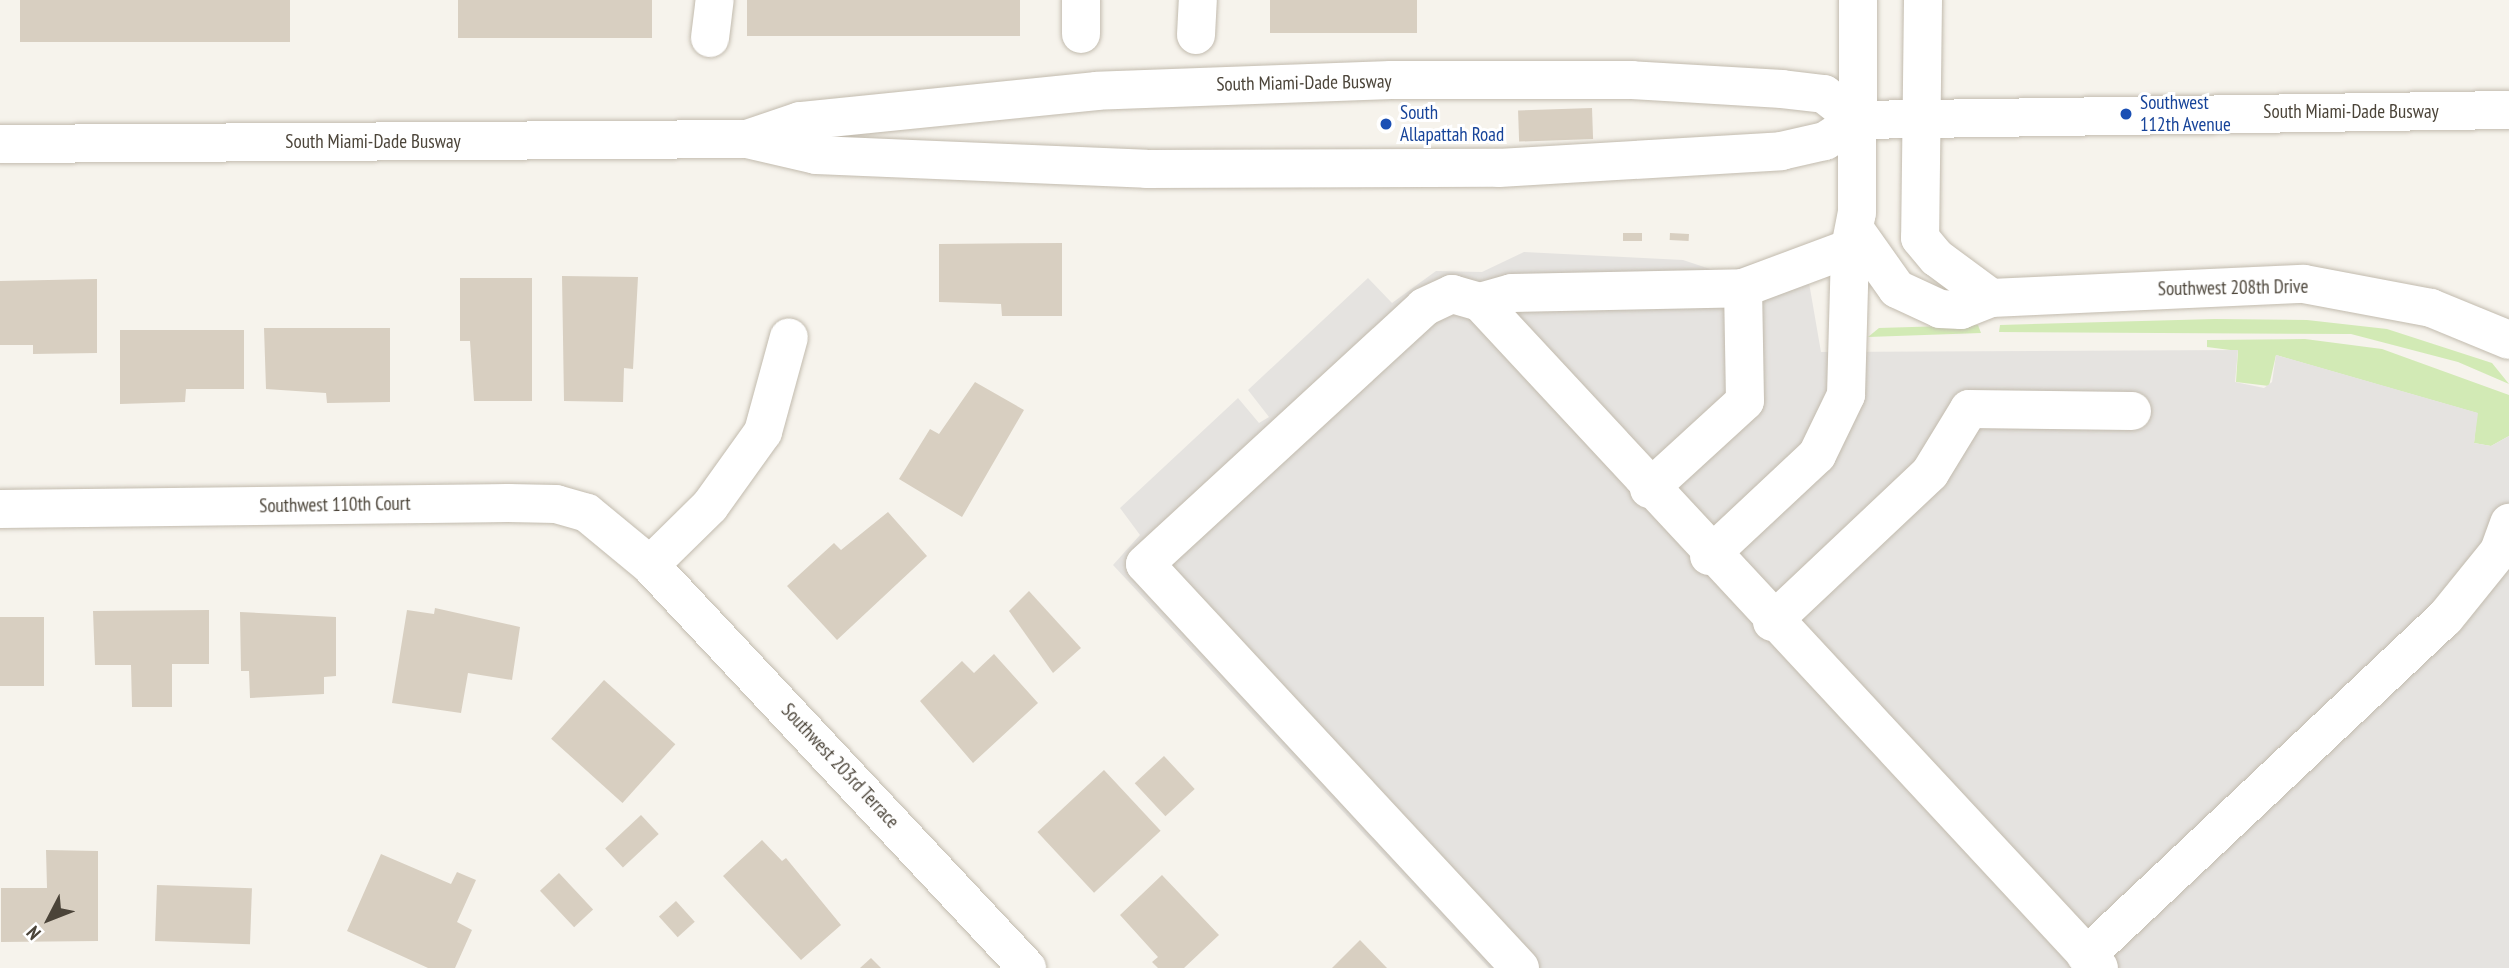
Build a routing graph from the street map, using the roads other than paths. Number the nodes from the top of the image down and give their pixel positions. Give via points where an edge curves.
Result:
1 (715, 0) edge
2 (1857, 0) edge
3 (1923, 0) edge
4 (710, 38) dead end
5 (2509, 110) edge
6 (1923, 118) junction
7 (1857, 120) junction
8 (747, 139) junction
9 (0, 144) edge
10 (1853, 240) junction
11 (1743, 288) junction
12 (1991, 298) junction
13 (1480, 302) junction
14 (789, 337) dead end
15 (2509, 340) edge
16 (2132, 411) dead end
17 (1649, 489) junction
18 (0, 509) edge
19 (2509, 523) edge
20 (1709, 556) junction
21 (650, 565) junction
22 (1772, 622) junction
23 (2092, 962) edge
24 (1027, 968) edge
25 (1520, 968) edge

1 - 4 street
2 - 7 street
3 - 6 street
5 - 6 street, South Miami-Dade Busway
6 - 7 street, South Miami-Dade Busway
6 - 12 street via 1920,238 1937,258
7 - 8 street, South Miami-Dade Busway via 1825,141 1781,151 1499,168 1146,169 816,155
7 - 8 street, South Miami-Dade Busway via 1824,94 1782,89 1632,80 1391,80 1097,91 800,121
7 - 10 street
8 - 9 street, South Miami-Dade Busway
10 - 11 street
10 - 12 street, Southwest 208th Drive via 1908,298 1961,310
10 - 20 street via 1846,395 1836,425 1817,455
11 - 13 street via 1512,293
11 - 17 street via 1745,401
12 - 15 street, Southwest 208th Drive via 2304,284 2431,308
13 - 17 street
13 - 25 street via 1452,294 1424,307 1145,564
14 - 21 street via 763,432 710,506
16 - 22 street via 1969,409 1930,473
17 - 20 street
18 - 21 street, Southwest 110th Court via 556,504 614,530
19 - 23 street via 2499,551 2445,618
20 - 22 street
21 - 24 street, Southwest 203rd Terrace
22 - 23 street

